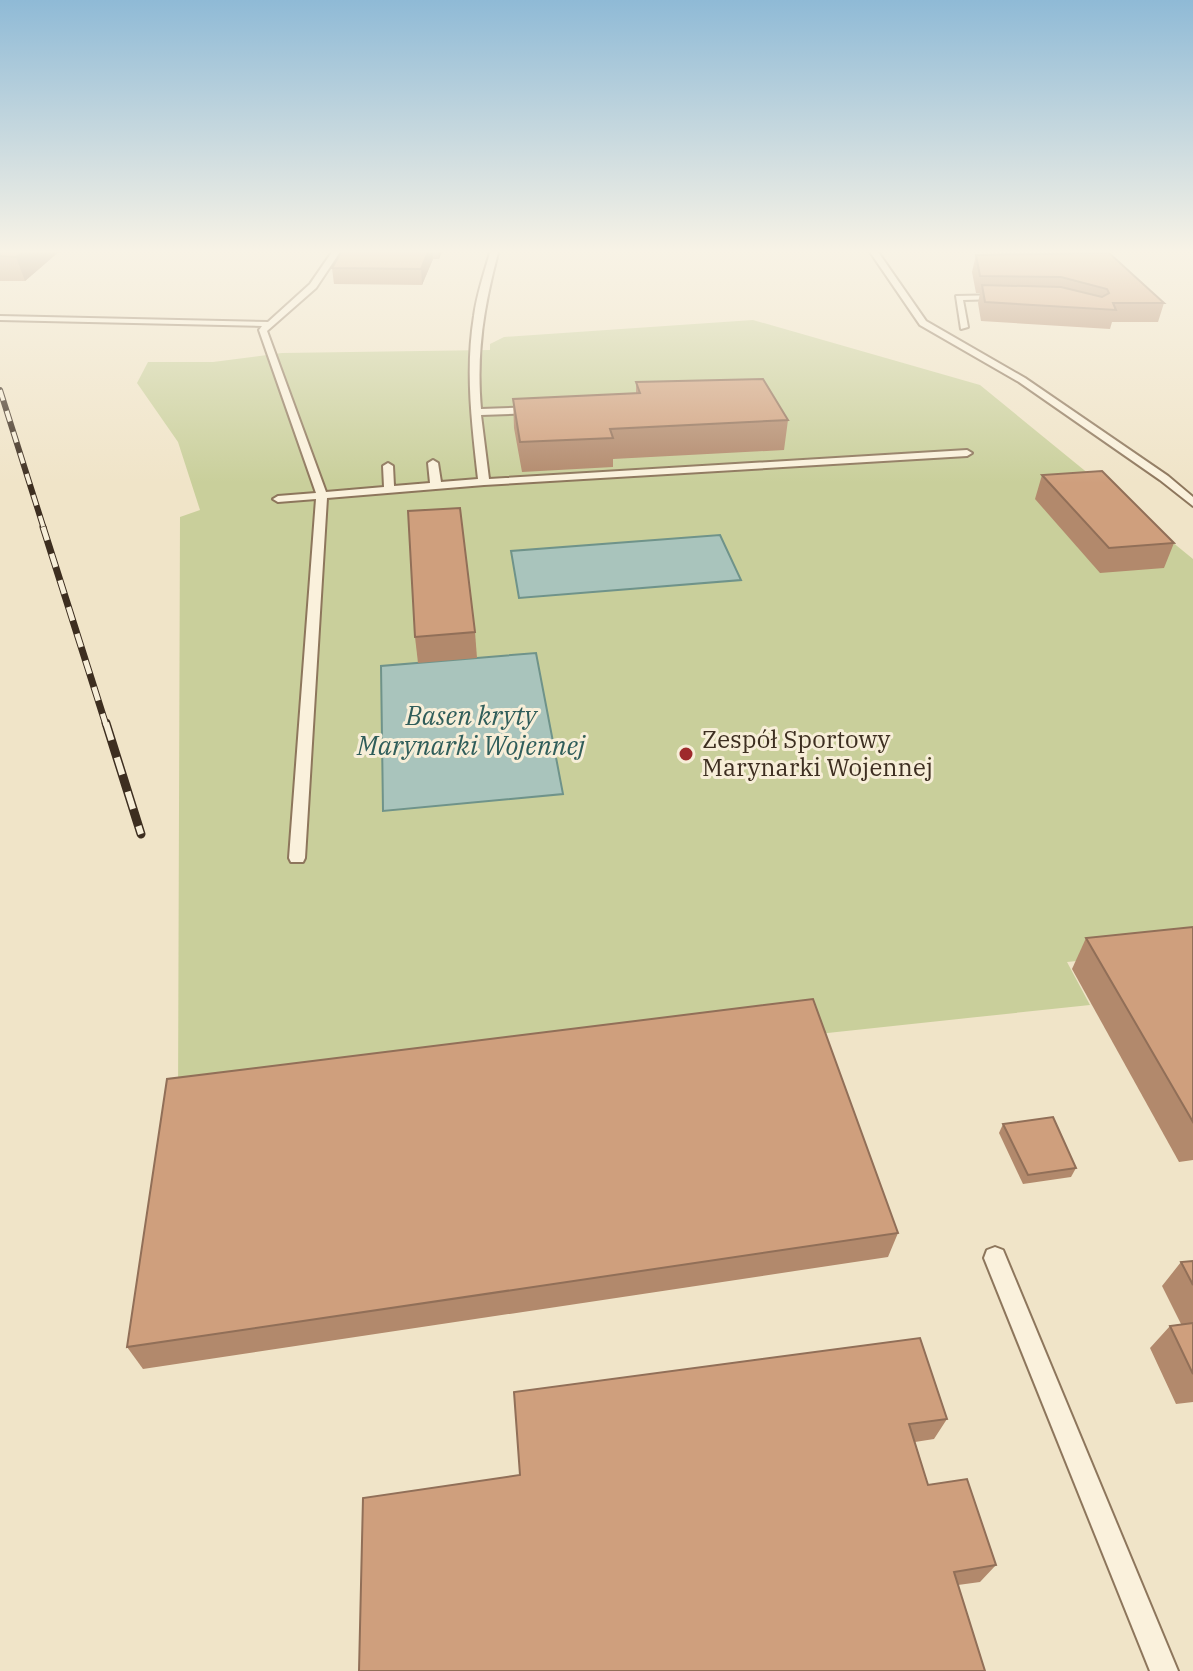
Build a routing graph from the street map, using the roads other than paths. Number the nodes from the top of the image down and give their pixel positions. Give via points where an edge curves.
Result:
1 (265, 327) edge
2 (478, 327) edge
3 (930, 327) edge
4 (539, 409) edge
5 (475, 412) junction
6 (967, 453) dead end
7 (433, 463) dead end
8 (388, 466) dead end
9 (484, 482) junction
10 (436, 486) junction
11 (389, 490) junction
12 (322, 495) junction
13 (278, 499) dead end
14 (1193, 503) edge
15 (297, 858) dead end
16 (995, 1258) dead end
17 (1164, 1671) edge

1 - 12 lane via 264,337
2 - 5 lane
3 - 14 lane via 1022,380
4 - 5 lane
5 - 9 lane
6 - 9 lane
7 - 10 lane
8 - 11 lane
9 - 10 lane
10 - 11 lane
11 - 12 lane
12 - 13 lane
12 - 15 lane
16 - 17 lane

